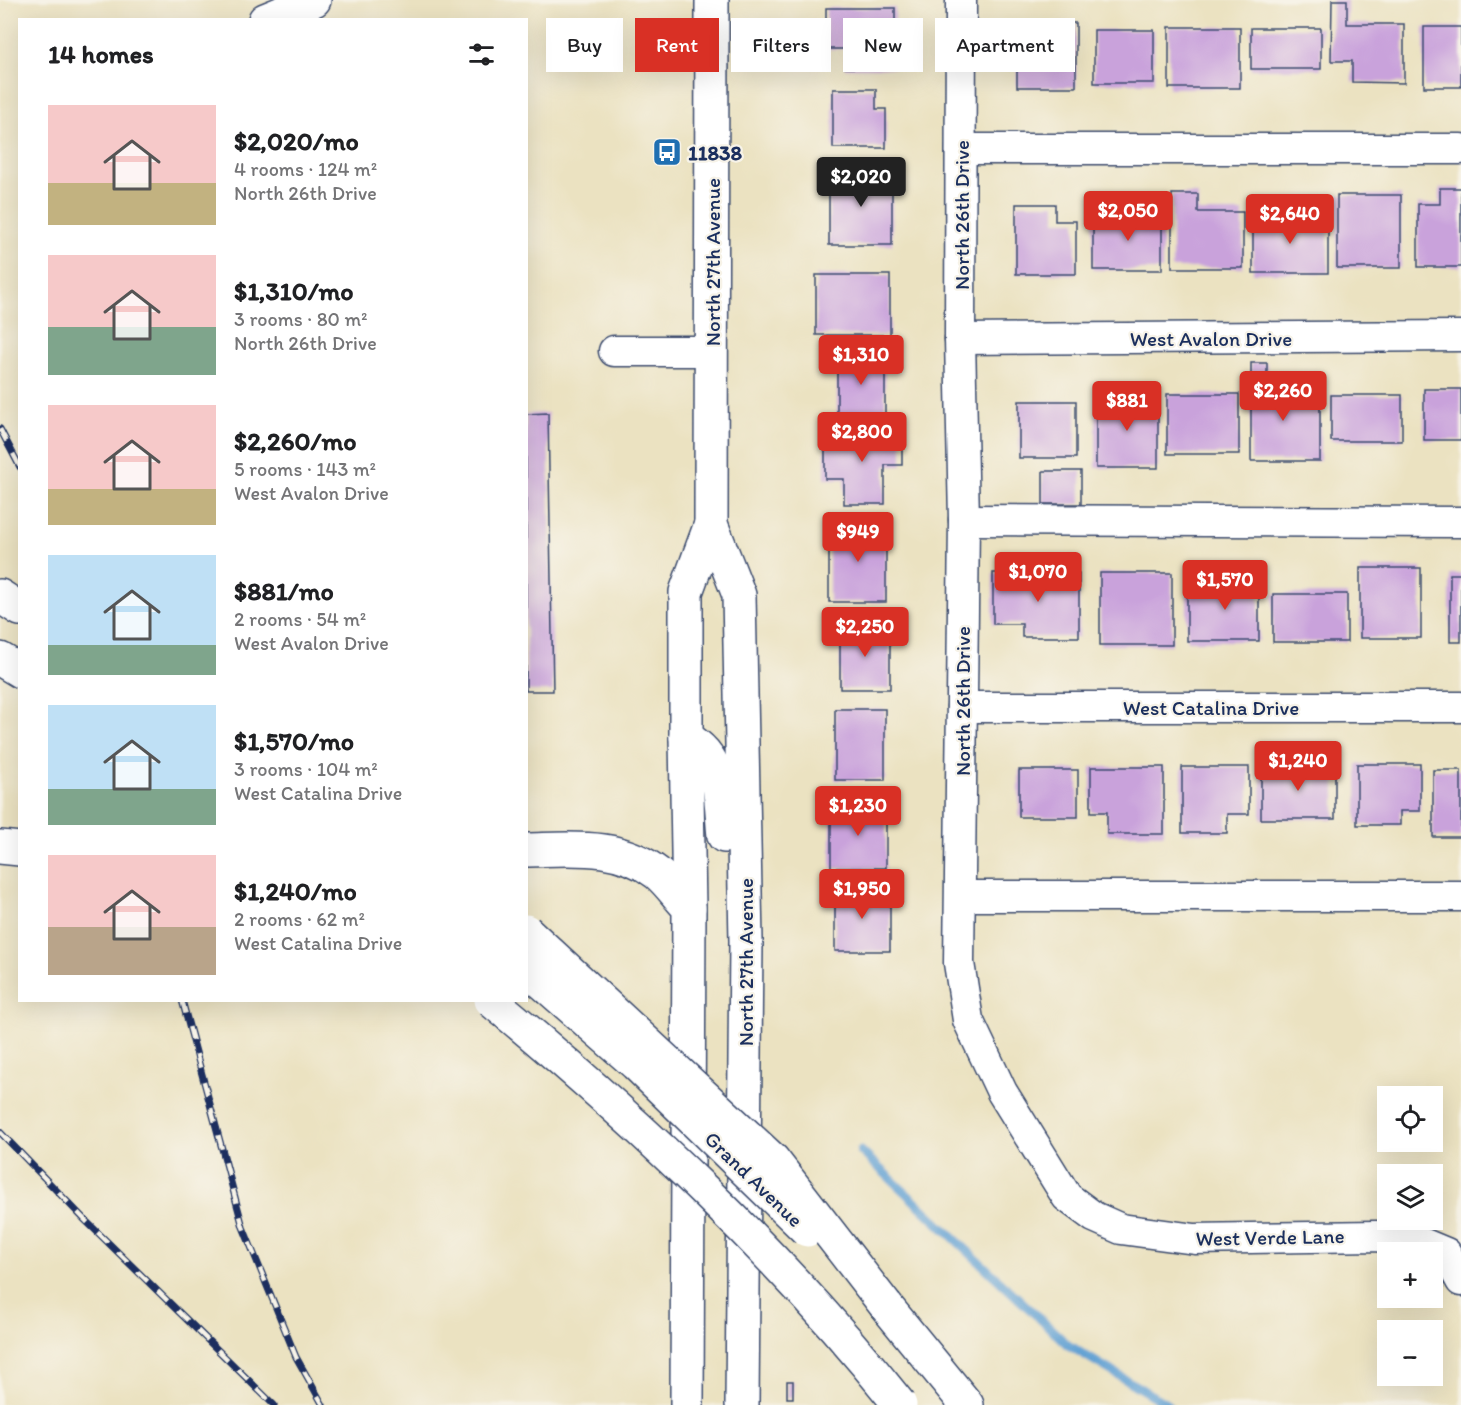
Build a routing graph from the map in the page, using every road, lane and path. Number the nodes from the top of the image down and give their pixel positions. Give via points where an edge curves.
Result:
1 (314, 0) edge
2 (712, 0) edge
3 (961, 0) edge
4 (270, 18) edge
5 (961, 149) junction
6 (1461, 149) edge
7 (1461, 336) edge
8 (960, 339) junction
9 (614, 351) dead end
10 (711, 351) junction
11 (964, 520) junction
12 (1461, 522) edge
13 (711, 524) junction
14 (0, 596) edge
15 (18, 608) edge
16 (0, 659) edge
17 (18, 671) edge
18 (962, 707) junction
19 (1461, 707) edge
20 (686, 737) junction
21 (0, 847) edge
22 (18, 849) edge
23 (528, 849) edge
24 (961, 896) junction
25 (1461, 897) edge
26 (689, 908) junction
27 (528, 933) edge
28 (746, 941) junction
29 (528, 970) edge
30 (492, 1002) edge
31 (1094, 1217) joint
32 (1461, 1281) edge
33 (886, 1306) junction
34 (687, 1405) edge
35 (742, 1405) edge
36 (900, 1405) edge
37 (967, 1405) edge

1 - 4 main road
2 - 10 main road, North 27th Avenue
3 - 5 street, North 26th Drive
5 - 6 street
5 - 8 street, North 26th Drive
7 - 8 street, West Avalon Drive
8 - 11 street, North 26th Drive
9 - 10 street
10 - 13 main road, North 27th Avenue
11 - 12 street
11 - 18 street, North 26th Drive
13 - 20 main road, North 27th Avenue via 686,592
13 - 28 main road, North 27th Avenue via 740,596
14 - 15 main road
16 - 17 main road
18 - 19 street, West Catalina Drive
18 - 24 street, North 26th Drive
20 - 26 main road, North 27th Avenue
20 - 28 main road via 708,757 716,775 730,908
21 - 22 main road
23 - 26 main road via 599,849 622,854 658,874
24 - 25 street
24 - 31 street, North 26th Drive via 959,963 968,1020 1002,1092 1066,1197
26 - 34 main road, North 27th Avenue
27 - 33 main road, bridge via 773,1160
28 - 35 main road, North 27th Avenue
29 - 33 main road, Grand Avenue, bridge via 636,1064
30 - 36 main road, Grand Avenue, bridge via 588,1083 725,1212 811,1300
31 - 32 street, West Verde Lane via 1121,1229 1195,1239 1376,1236 1415,1240 1446,1253
33 - 37 main road, Grand Avenue

